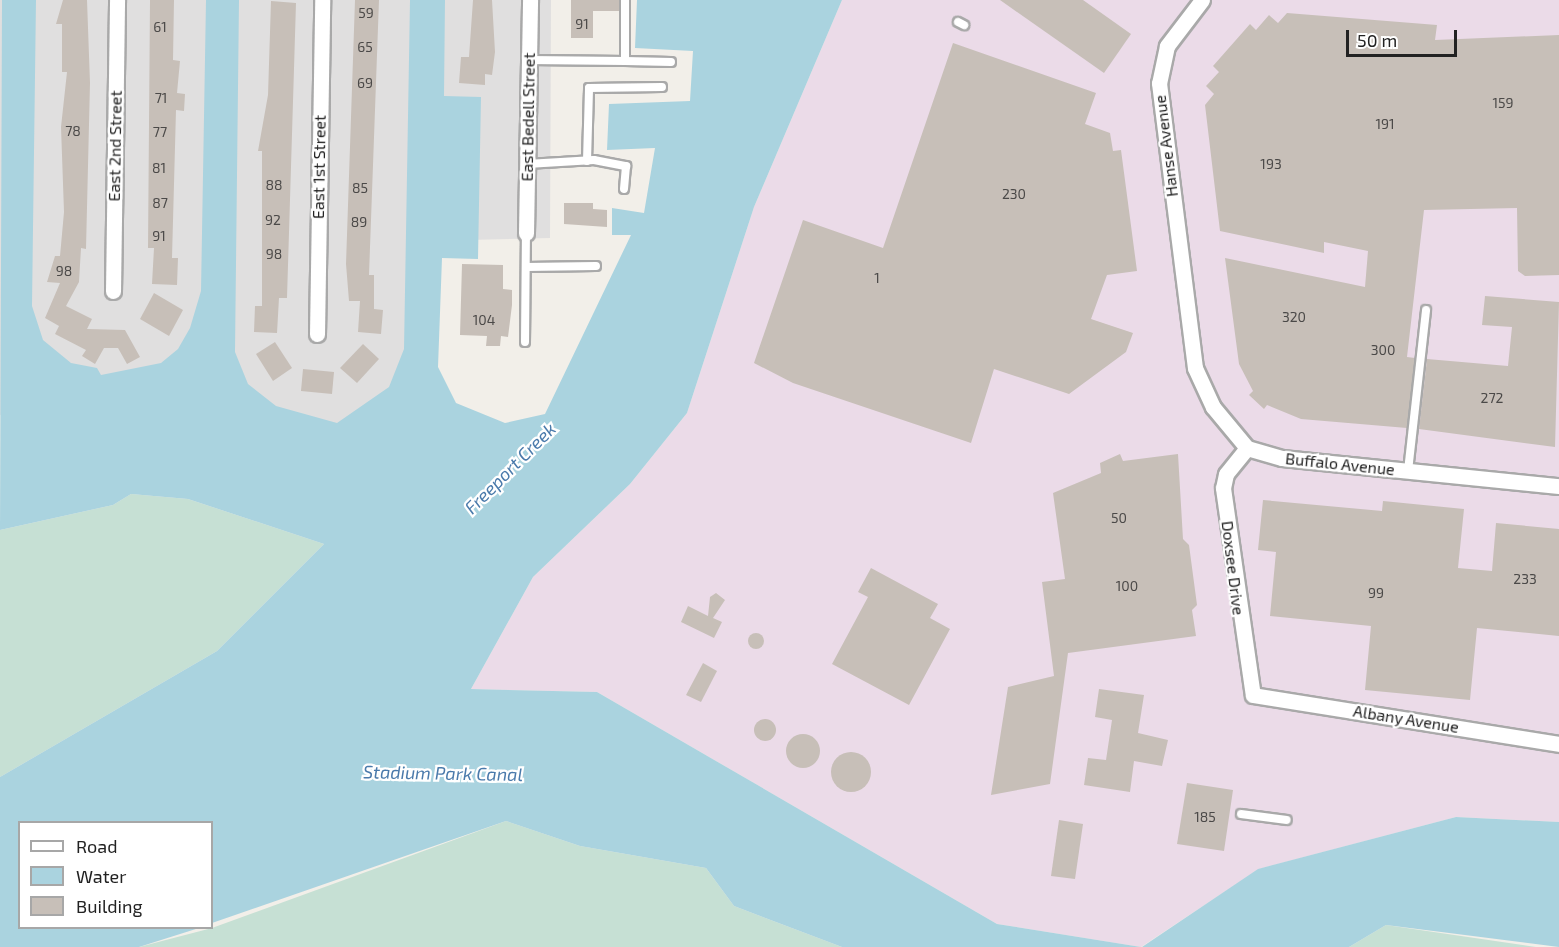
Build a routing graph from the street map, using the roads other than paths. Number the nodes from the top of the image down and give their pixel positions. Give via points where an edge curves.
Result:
1 (117, 0) edge
2 (322, 0) edge
3 (530, 0) edge
4 (625, 0) edge
5 (1202, 0) edge
6 (529, 60) junction
7 (625, 61) junction
8 (671, 62) dead end
9 (662, 87) dead end
10 (587, 161) junction
11 (527, 164) junction
12 (624, 189) dead end
13 (526, 233) joint
14 (596, 266) dead end
15 (526, 267) junction
16 (113, 291) dead end
17 (1426, 310) dead end
18 (317, 334) dead end
19 (525, 342) dead end
20 (1247, 448) junction
21 (1408, 471) junction
22 (1559, 486) edge
23 (1253, 695) joint
24 (1559, 744) edge
25 (1241, 814) dead end
26 (1287, 820) dead end

1 - 16 street, East 2nd Street
2 - 18 street, East 1st Street
3 - 6 street, East Bedell Street
4 - 7 lane
5 - 20 street, Hanse Avenue via 1167,46 1159,83 1195,368 1213,407
6 - 7 lane
6 - 11 street, East Bedell Street
7 - 8 lane
9 - 10 lane via 589,88
10 - 11 lane
10 - 12 lane via 626,166
11 - 13 street, East Bedell Street
13 - 15 lane
14 - 15 lane
15 - 19 lane
17 - 21 lane
20 - 21 street, Buffalo Avenue via 1304,462
20 - 23 street, Doxsee Drive via 1226,474 1223,488
21 - 22 street, Buffalo Avenue
23 - 24 street, Albany Avenue
25 - 26 lane

